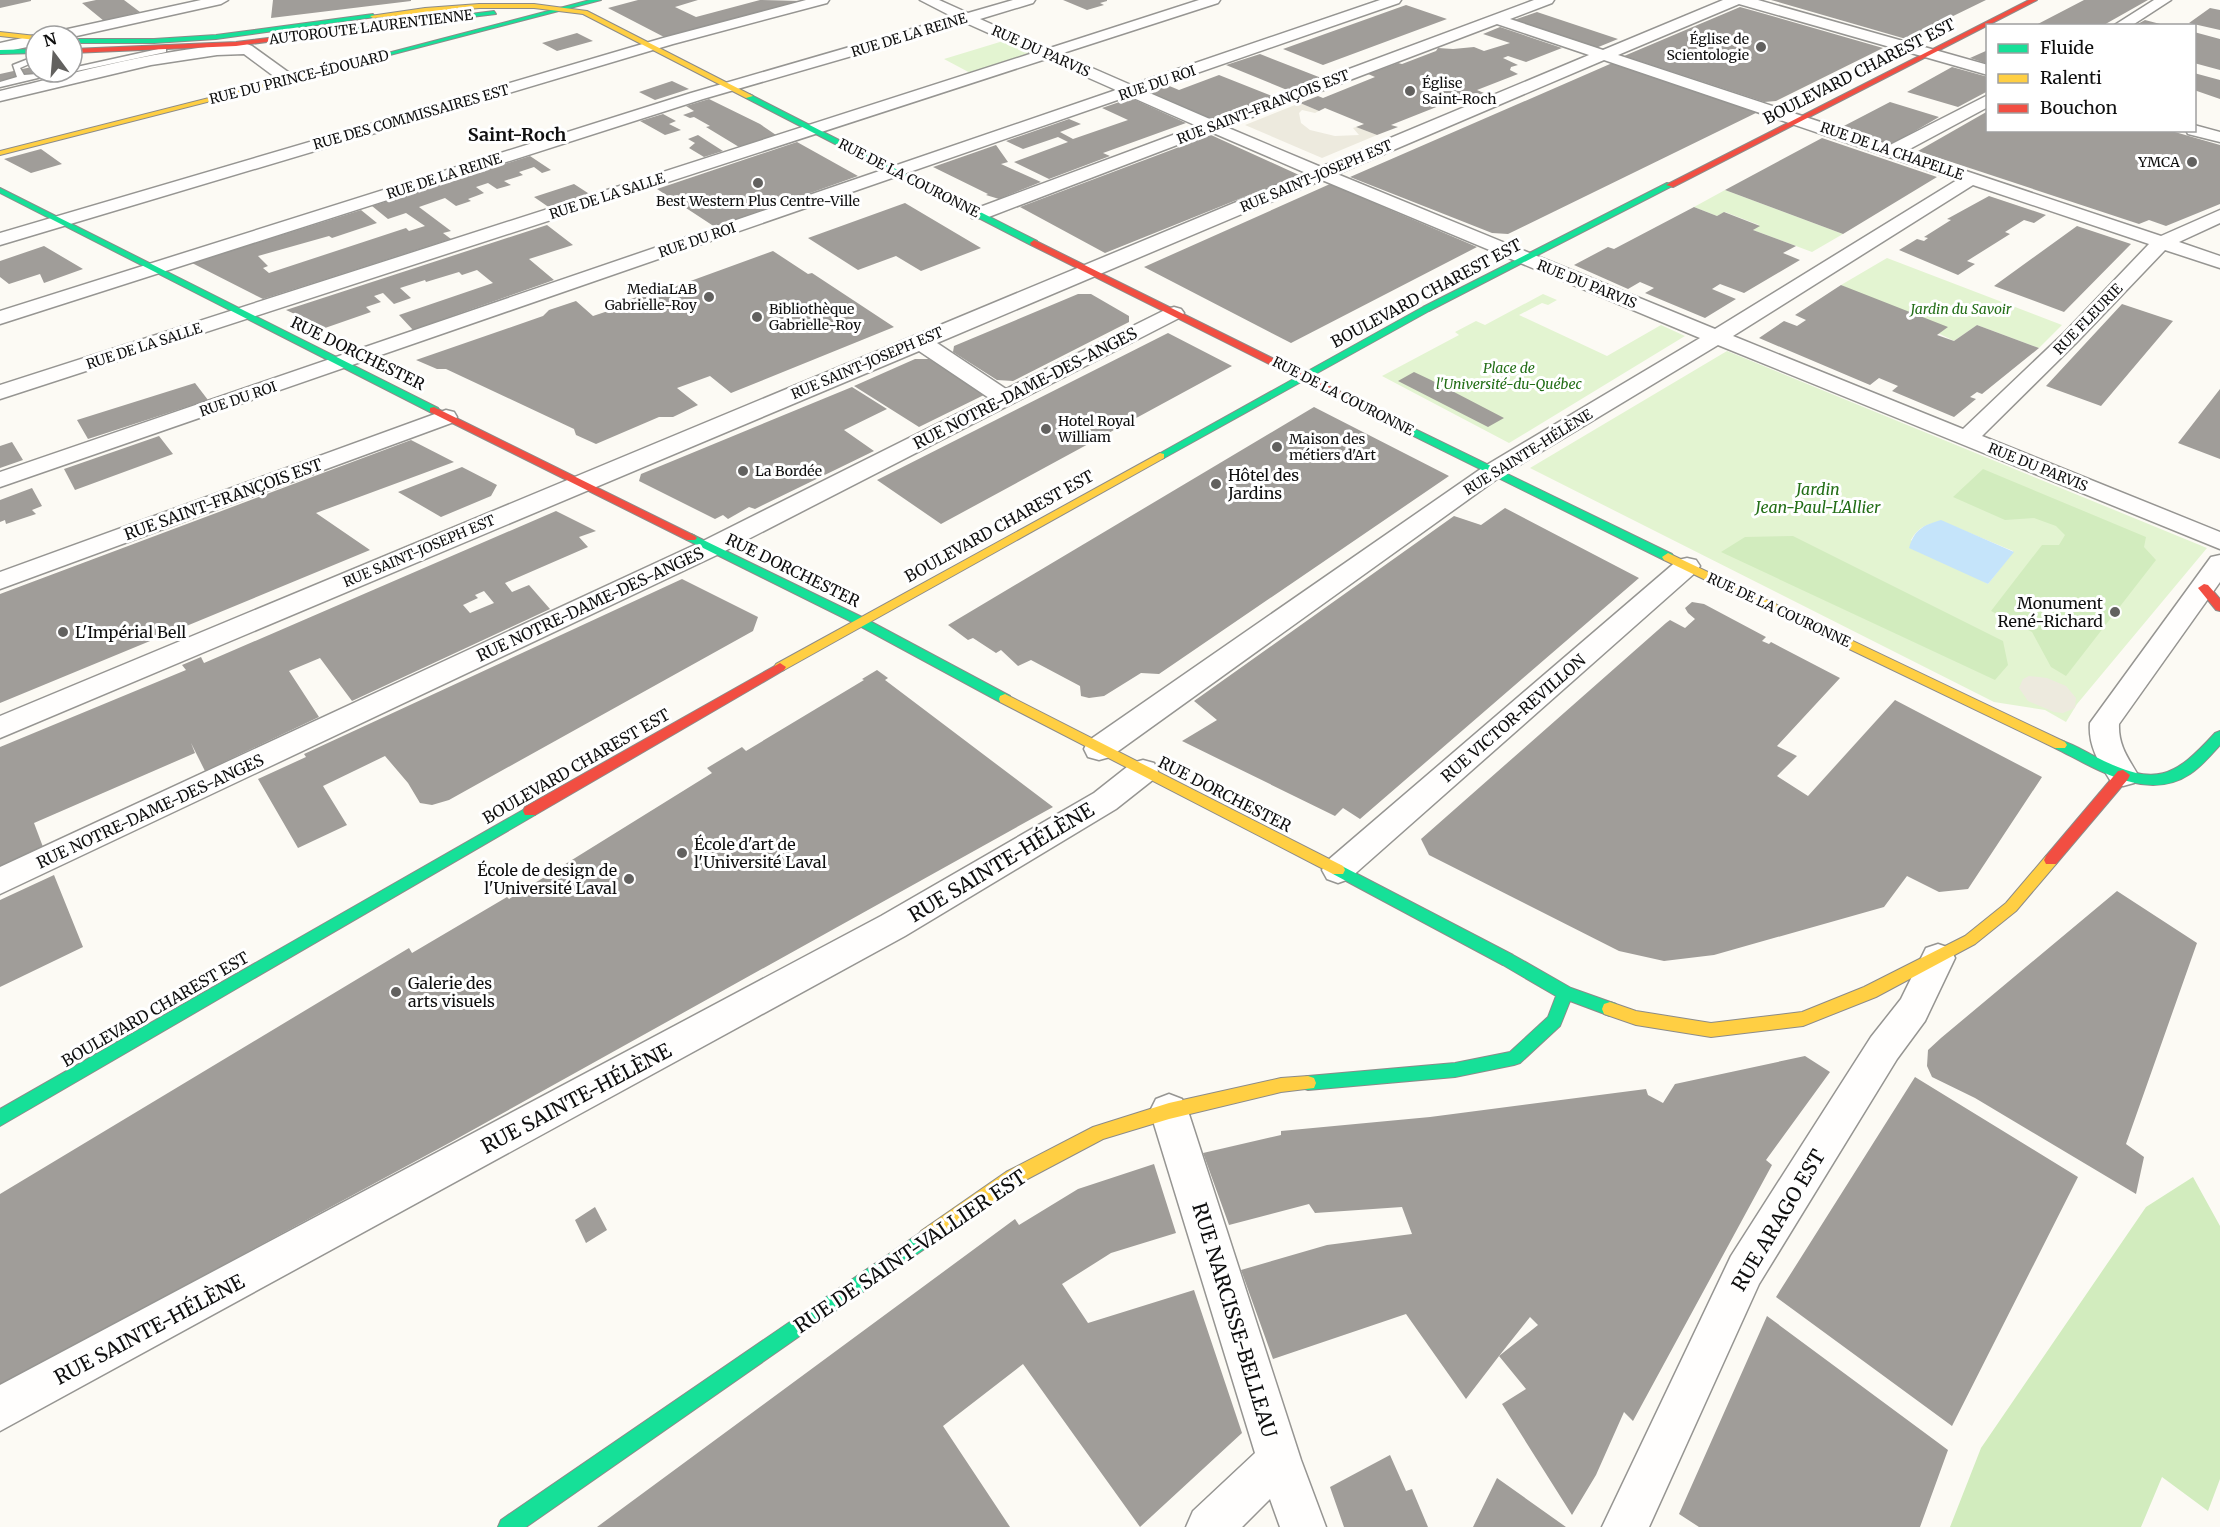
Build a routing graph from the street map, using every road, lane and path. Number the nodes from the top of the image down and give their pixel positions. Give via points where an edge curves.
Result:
1 (221, 0) edge
2 (598, 0) edge
3 (822, 0) edge
4 (927, 0) edge
5 (1028, 0) edge
6 (1213, 0) edge
7 (1394, 0) edge
8 (1547, 0) edge
9 (1735, 0) edge
10 (1742, 0) edge
11 (2034, 0) edge
12 (2164, 0) edge
13 (568, 8) junction
14 (966, 18) junction
15 (1496, 19) junction
16 (1986, 24) edge
17 (1987, 24) edge
18 (2123, 24) edge
19 (84, 30) edge
20 (0, 34) edge
21 (24, 37) edge
22 (209, 37) junction
23 (84, 41) edge
24 (24, 43) edge
25 (650, 46) junction
26 (0, 50) edge
27 (166, 50) junction
28 (24, 51) edge
29 (84, 51) edge
30 (1047, 53) junction
31 (1930, 53) junction
32 (1605, 55) junction
33 (24, 63) edge
34 (84, 67) edge
35 (1986, 69) edge
36 (22, 78) joint
37 (289, 80) junction
38 (0, 85) edge
39 (730, 87) junction
40 (1132, 91) junction
41 (0, 96) edge
42 (1986, 101) edge
43 (1801, 120) junction
44 (1211, 127) junction
45 (814, 129) junction
46 (1892, 151) junction
47 (0, 153) edge
48 (898, 172) junction
49 (1323, 174) junction
50 (1972, 178) junction
51 (0, 190) edge
52 (979, 214) junction
53 (2220, 216) edge
54 (59, 221) junction
55 (0, 238) edge
56 (2161, 243) junction
57 (1526, 259) junction
58 (2220, 262) edge
59 (154, 269) junction
60 (1088, 271) junction
61 (1174, 313) junction
62 (241, 315) junction
63 (0, 318) edge
64 (1717, 337) junction
65 (919, 341) junction
66 (343, 363) junction
67 (1305, 376) junction
68 (0, 392) edge
69 (1004, 398) junction
70 (446, 417) junction
71 (1967, 438) junction
72 (1493, 471) junction
73 (0, 480) edge
74 (580, 483) junction
75 (2220, 540) edge
76 (710, 548) junction
77 (2220, 563) edge
78 (1687, 566) junction
79 (0, 581) edge
80 (2212, 598) edge
81 (860, 621) junction
82 (0, 728) edge
83 (2220, 736) edge
84 (1099, 749) junction
85 (1143, 771) junction
86 (2123, 775) junction
87 (1338, 870) junction
88 (0, 881) edge
89 (1938, 958) junction
90 (1565, 993) junction
91 (1169, 1111) junction
92 (0, 1118) edge
93 (0, 1409) edge
94 (1279, 1460) junction
95 (508, 1527) edge
96 (1209, 1527) edge
97 (1303, 1527) edge
98 (1625, 1527) edge

1 - 19 street
2 - 13 main road, RUE DU PRINCE-ÉDOUARD
3 - 25 street, RUE DES COMMISSAIRES EST
4 - 14 street, RUE DU PARVIS
5 - 14 street, RUE DE LA REINE
6 - 30 street, RUE DE LA SALLE
7 - 40 street, RUE DU ROI
8 - 15 street, RUE SAINT-FRANÇOIS EST
9 - 32 street, RUE SAINT-JOSEPH EST
10 - 31 street
11 - 17 main road, BOULEVARD CHAREST EST
12 - 18 street
13 - 22 main road, AUTOROUTE LAURENTIENNE via 507,4 432,9
13 - 25 main road, RUE DE LA COURONNE via 585,12
13 - 27 main road, AUTOROUTE LAURENTIENNE via 466,14
13 - 37 main road, RUE DU PRINCE-ÉDOUARD
14 - 30 street, RUE DU PARVIS
14 - 39 street, RUE DE LA REINE
15 - 32 street, RUE DE LA CHAPELLE
15 - 44 street, RUE SAINT-FRANÇOIS EST
16 - 31 main road, BOULEVARD CHAREST EST
20 - 21 main road
22 - 23 main road, AUTOROUTE LAURENTIENNE
22 - 27 lane
24 - 26 street
25 - 39 main road, RUE DE LA COURONNE
25 - 54 street, RUE DES COMMISSAIRES EST
26 - 28 main road
27 - 29 main road, AUTOROUTE LAURENTIENNE
27 - 34 lane
30 - 40 street, RUE DU PARVIS
30 - 45 street, RUE DE LA SALLE
31 - 35 street
31 - 43 main road, BOULEVARD CHAREST EST
32 - 43 street, RUE DE LA CHAPELLE
32 - 49 street, RUE SAINT-JOSEPH EST
33 - 36 lane via 16,67
36 - 38 lane
37 - 41 street via 247,49 206,51
37 - 47 main road, RUE DU PRINCE-ÉDOUARD
39 - 45 main road, RUE DE LA COURONNE
39 - 59 street, RUE DE LA REINE
40 - 44 street, RUE DU PARVIS
40 - 48 street, RUE DU ROI
42 - 46 street
43 - 46 street, RUE DE LA CHAPELLE
43 - 57 main road, BOULEVARD CHAREST EST
44 - 49 street, RUE DU PARVIS
44 - 52 street, RUE SAINT-FRANÇOIS EST
45 - 48 main road, RUE DE LA COURONNE
45 - 62 street, RUE DE LA SALLE
46 - 50 street, RUE DE LA CHAPELLE
48 - 52 main road, RUE DE LA COURONNE
48 - 66 street, RUE DU ROI
49 - 57 street, RUE DU PARVIS
49 - 60 street, RUE SAINT-JOSEPH EST
50 - 56 street, RUE DE LA CHAPELLE
50 - 64 street, RUE SAINTE-HÉLÈNE
51 - 54 main road, RUE DORCHESTER
52 - 60 main road, RUE DE LA COURONNE
53 - 56 street, RUE FLEURIE
54 - 55 street, RUE DES COMMISSAIRES EST
54 - 59 main road, RUE DORCHESTER
56 - 58 street, RUE DE LA CHAPELLE
56 - 71 street, RUE FLEURIE via 2072,338
57 - 64 street, RUE DU PARVIS
57 - 67 main road, BOULEVARD CHAREST EST
59 - 62 main road, RUE DORCHESTER
59 - 63 street, RUE DE LA REINE
60 - 61 main road, RUE DE LA COURONNE
60 - 65 street, RUE SAINT-JOSEPH EST
61 - 67 main road, RUE DE LA COURONNE
61 - 69 street, RUE NOTRE-DAME-DES-ANGES
62 - 66 main road, RUE DORCHESTER
62 - 68 street, RUE DE LA SALLE
64 - 71 street, RUE DU PARVIS
64 - 72 street, RUE SAINTE-HÉLÈNE
65 - 69 street
65 - 74 street, RUE SAINT-JOSEPH EST
66 - 70 main road, RUE DORCHESTER
66 - 73 street, RUE DU ROI
67 - 72 main road, RUE DE LA COURONNE
67 - 81 main road, BOULEVARD CHAREST EST
69 - 76 street, RUE NOTRE-DAME-DES-ANGES
70 - 74 main road, RUE DORCHESTER
70 - 79 street, RUE SAINT-FRANÇOIS EST
71 - 75 street, RUE DU PARVIS
72 - 78 main road, RUE DE LA COURONNE
72 - 84 street, RUE SAINTE-HÉLÈNE
74 - 76 main road, RUE DORCHESTER
74 - 82 street, RUE SAINT-JOSEPH EST
76 - 81 main road, RUE DORCHESTER
76 - 88 street, RUE NOTRE-DAME-DES-ANGES
77 - 80 street
78 - 86 main road, RUE DE LA COURONNE
78 - 87 street, RUE VICTOR-REVILLON
80 - 86 street via 2105,723 2106,750
81 - 84 main road, RUE DORCHESTER
81 - 92 main road, BOULEVARD CHAREST EST
83 - 86 main road, RUE DE LA COURONNE via 2192,768 2174,779 2147,780
84 - 85 main road, RUE DORCHESTER
85 - 87 main road, RUE DORCHESTER
85 - 93 street, RUE SAINTE-HÉLÈNE via 1105,801 892,926
86 - 89 main road via 2011,907 1970,940
87 - 90 main road, RUE DORCHESTER
89 - 90 main road via 1803,1019 1712,1030 1636,1018
89 - 98 street, RUE ARAGO EST via 1913,1010 1884,1048 1745,1270
90 - 91 main road, RUE DE SAINT-VALLIER EST via 1554,1020 1514,1058 1455,1070 1281,1085
91 - 94 street, RUE NARCISSE-BELLEAU
91 - 95 main road, RUE DE SAINT-VALLIER EST via 1099,1133 1012,1178
94 - 96 street
94 - 97 street, RUE NARCISSE-BELLEAU

